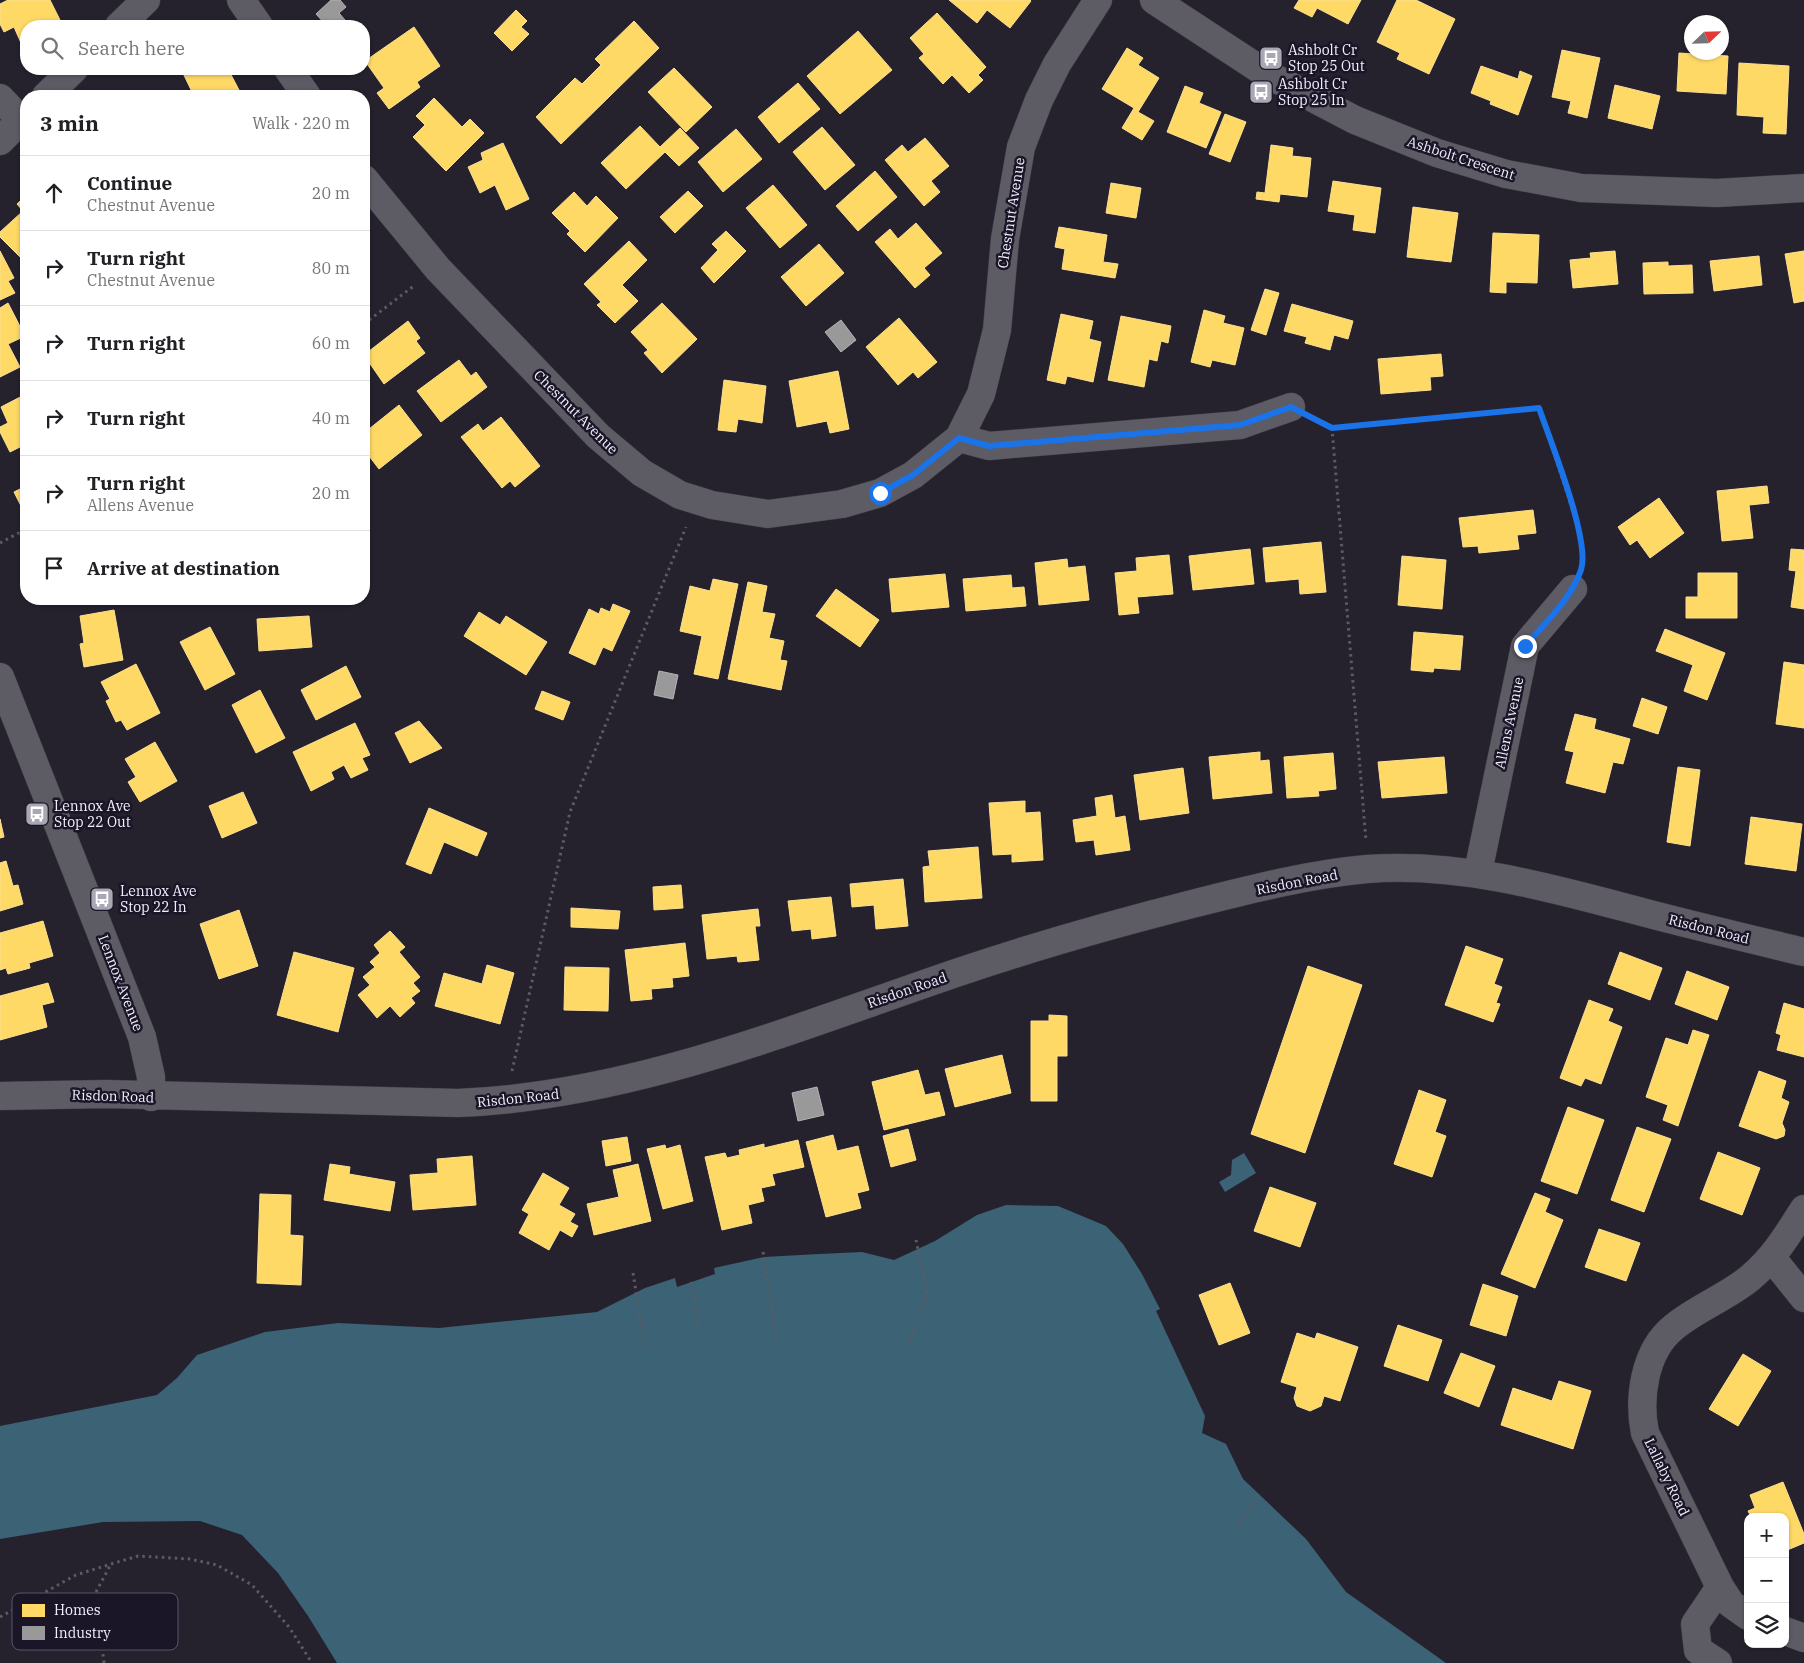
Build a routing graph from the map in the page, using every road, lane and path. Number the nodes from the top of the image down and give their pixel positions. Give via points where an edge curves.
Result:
1 (146, 0) edge
2 (241, 0) edge
3 (1098, 0) edge
4 (1154, 0) edge
5 (125, 20) edge
6 (255, 20) edge
7 (68, 75) edge
8 (292, 75) edge
9 (52, 90) edge
10 (303, 90) edge
11 (0, 98) edge
12 (20, 114) edge
13 (20, 121) edge
14 (0, 141) edge
15 (370, 186) edge
16 (1804, 188) edge
17 (438, 269) junction
18 (370, 320) edge
19 (1291, 407) joint
20 (1332, 428) junction
21 (959, 438) junction
22 (697, 500) junction
23 (20, 532) edge
24 (0, 543) edge
25 (1573, 589) joint
26 (0, 677) edge
27 (1368, 869) junction
28 (1478, 872) junction
29 (1804, 952) edge
30 (0, 1096) edge
31 (151, 1097) junction
32 (506, 1101) junction
33 (1804, 1209) edge
34 (916, 1240) dead end
35 (763, 1252) dead end
36 (1772, 1258) junction
37 (634, 1273) dead end
38 (691, 1282) dead end
39 (1804, 1298) edge
40 (699, 1332) dead end
41 (776, 1336) dead end
42 (909, 1342) dead end
43 (645, 1349) dead end
44 (1259, 1494) dead end
45 (1238, 1527) dead end
46 (111, 1564) junction
47 (1720, 1587) junction
48 (44, 1593) edge
49 (96, 1593) edge
50 (12, 1611) edge
51 (1744, 1613) edge
52 (0, 1617) edge
53 (1789, 1632) edge
54 (1804, 1638) edge
55 (103, 1650) edge
56 (104, 1663) edge
57 (312, 1663) edge
58 (1718, 1663) edge

1 - 5 street
2 - 6 street
3 - 21 street, Chestnut Avenue via 1057,64 1021,148 1005,240 997,330 981,394
4 - 16 street, Ashbolt Crescent via 1266,74 1346,116 1437,153 1506,174 1581,188 1717,193
7 - 9 street
8 - 10 street
11 - 12 street
13 - 14 street
15 - 17 street, Chestnut Avenue
17 - 18 path
17 - 22 street, Chestnut Avenue via 598,436 642,473 680,495
19 - 20 path
19 - 21 street via 1240,425 989,446
20 - 25 path via 1539,408 1580,533 1582,567
20 - 27 path
21 - 22 street, Chestnut Avenue via 913,475 880,493 842,504 768,514
22 - 32 path via 570,812
23 - 24 path
25 - 28 street, Allens Avenue via 1525,646
26 - 31 street, Lennox Avenue via 142,1037 151,1077
27 - 28 street, Risdon Road
27 - 32 street, Risdon Road via 1268,886 1143,917 965,970 694,1063 602,1086
28 - 29 street, Risdon Road
30 - 31 street, Risdon Road via 106,1094
31 - 32 street, Risdon Road via 458,1103
33 - 36 street, Lallaby Road
34 - 42 path via 926,1294
35 - 41 path
36 - 39 street
36 - 47 street, Lallaby Road via 1749,1279 1673,1328 1652,1358 1642,1398 1645,1433
37 - 43 path
38 - 40 path
44 - 45 path
46 - 48 path via 76,1575
46 - 49 path
46 - 57 path via 138,1556 190,1559 217,1565 252,1585 289,1626
47 - 51 street, Lallaby Road via 1731,1604
47 - 58 street via 1695,1624 1698,1650
50 - 52 path
53 - 54 street
55 - 56 path

